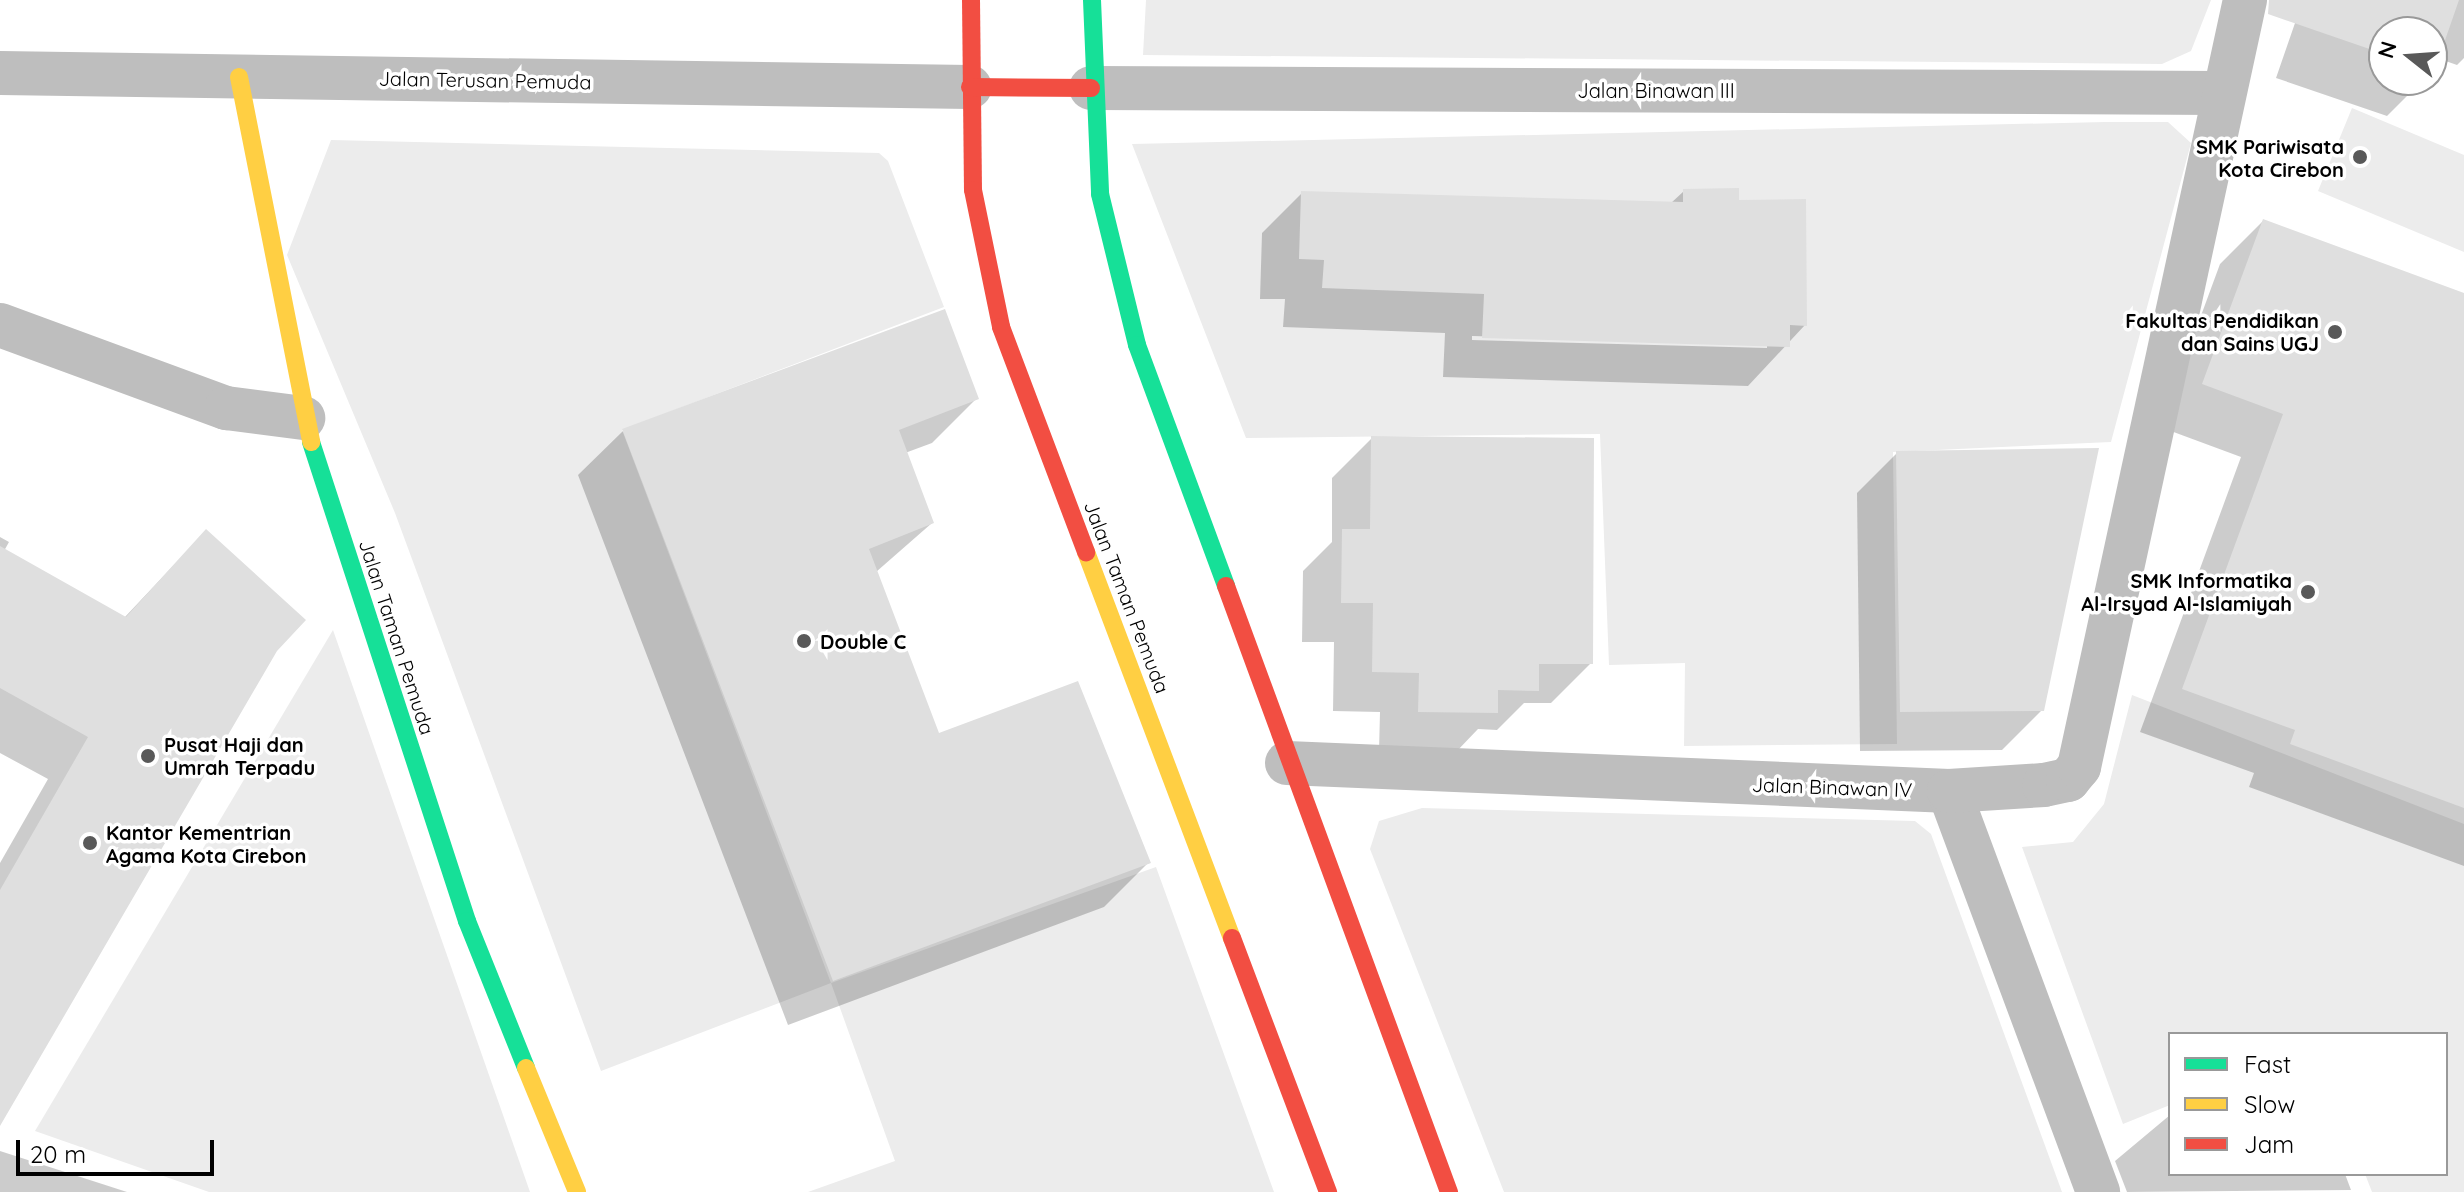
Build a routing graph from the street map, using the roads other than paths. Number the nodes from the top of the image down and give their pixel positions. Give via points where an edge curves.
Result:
1 (971, 0) edge
2 (1092, 0) edge
3 (2245, 0) edge
4 (0, 73) edge
5 (239, 77) junction
6 (970, 87) junction
7 (1091, 88) junction
8 (2220, 93) junction
9 (0, 325) edge
10 (303, 418) junction
11 (1287, 763) junction
12 (1949, 791) junction
13 (577, 1192) edge
14 (1328, 1192) edge
15 (1449, 1192) edge
16 (2098, 1192) edge

1 - 6 street, Jalan Taman Pemuda
2 - 7 street
3 - 8 street, Jalan Binawan IV
4 - 5 street, Jalan Terusan Pemuda
5 - 6 street, Jalan Terusan Pemuda
5 - 10 street, Jalan Taman Pemuda
6 - 7 street
6 - 14 street, Jalan Taman Pemuda via 973,190 1001,327
7 - 8 street, Jalan Binawan III
7 - 11 street via 1100,194 1137,345
8 - 12 street, Jalan Binawan IV via 2079,767 2068,780 2044,785
9 - 10 street via 226,408
10 - 13 street, Jalan Taman Pemuda via 467,921
11 - 12 street, Jalan Binawan IV
11 - 15 street
12 - 16 street

